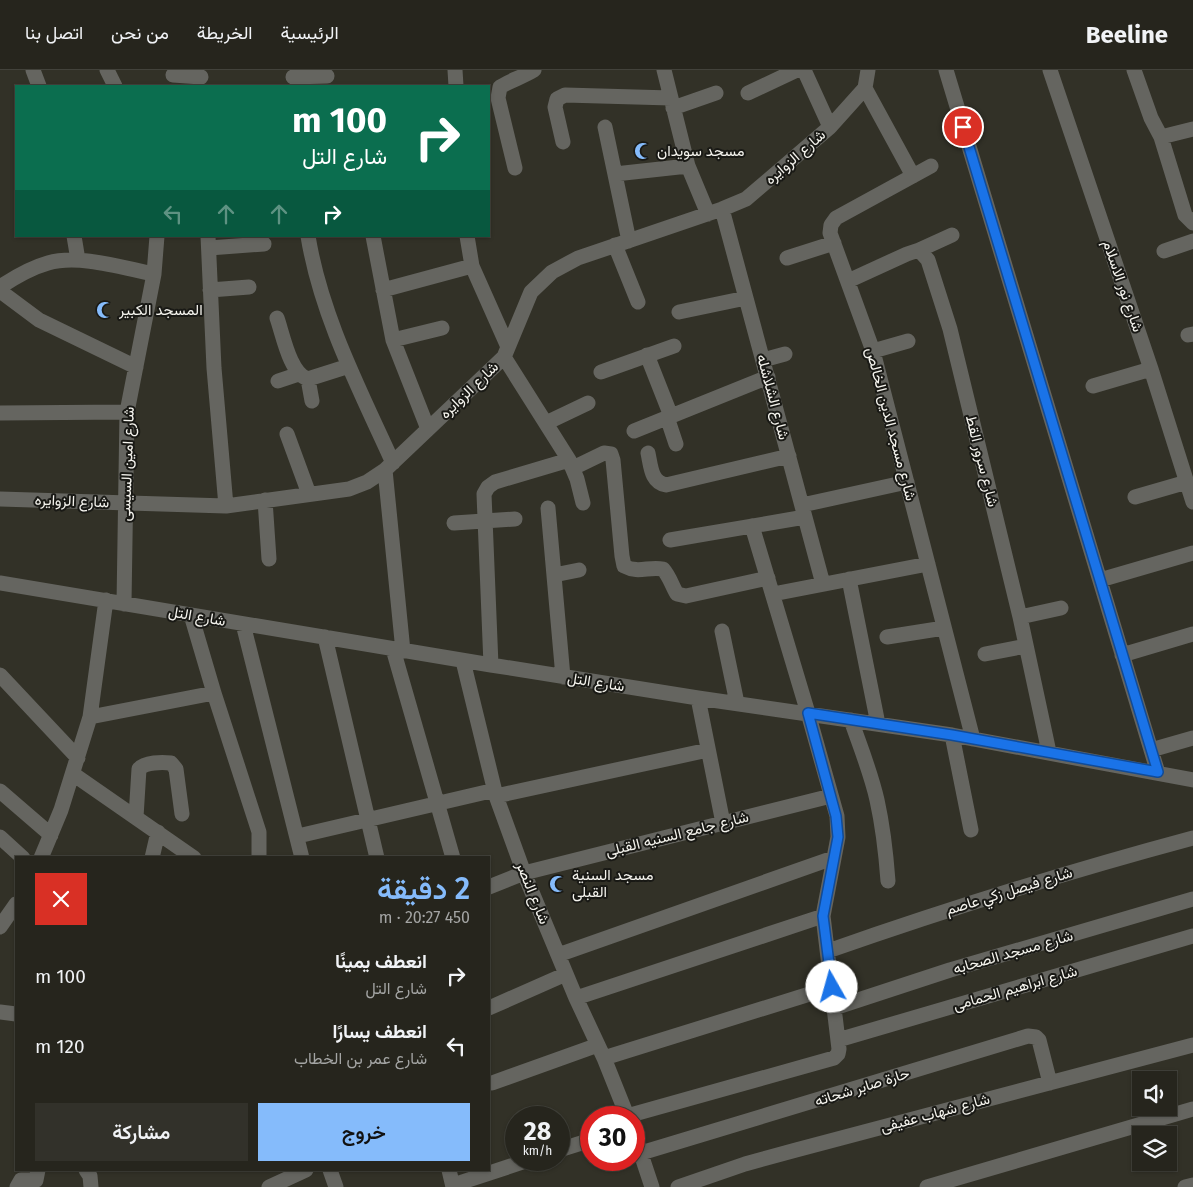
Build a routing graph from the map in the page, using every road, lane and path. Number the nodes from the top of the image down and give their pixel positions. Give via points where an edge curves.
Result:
1 (33, 70) edge
2 (108, 70) edge
3 (455, 70) edge
4 (534, 70) edge
5 (664, 70) edge
6 (796, 70) edge
7 (804, 70) edge
8 (868, 70) edge
9 (946, 70) edge
10 (1050, 70) edge
11 (1134, 70) edge
12 (173, 75) dead end
13 (327, 76) dead end
14 (201, 78) edge
15 (293, 78) edge
16 (39, 85) edge
17 (114, 85) edge
18 (456, 85) edge
19 (865, 88) junction
20 (716, 93) dead end
21 (748, 93) dead end
22 (672, 103) junction
23 (496, 120) edge
24 (605, 126) dead end
25 (830, 127) junction
26 (1193, 129) edge
27 (1161, 137) junction
28 (563, 142) dead end
29 (688, 166) junction
30 (932, 166) dead end
31 (515, 168) dead end
32 (615, 174) junction
33 (913, 176) junction
34 (722, 209) junction
35 (708, 214) junction
36 (1193, 223) edge
37 (952, 235) dead end
38 (74, 237) edge
39 (157, 237) edge
40 (308, 237) edge
41 (373, 237) edge
42 (467, 237) edge
43 (1193, 241) edge
44 (208, 242) edge
45 (622, 243) junction
46 (834, 243) junction
47 (264, 244) dead end
48 (919, 250) junction
49 (1164, 251) dead end
50 (787, 258) dead end
51 (78, 260) junction
52 (472, 266) junction
53 (154, 274) junction
54 (848, 281) junction
55 (249, 287) dead end
56 (0, 289) edge
57 (210, 290) junction
58 (383, 290) junction
59 (746, 298) junction
60 (638, 302) dead end
61 (679, 312) dead end
62 (277, 318) dead end
63 (442, 328) dead end
64 (393, 340) junction
65 (908, 340) dead end
66 (674, 346) dead end
67 (873, 351) junction
68 (506, 352) junction
69 (785, 354) dead end
70 (647, 355) junction
71 (763, 360) junction
72 (349, 366) junction
73 (136, 367) junction
74 (1151, 370) junction
75 (601, 372) dead end
76 (304, 376) junction
77 (768, 377) junction
78 (278, 381) dead end
79 (1093, 386) dead end
80 (312, 401) dead end
81 (588, 403) dead end
82 (127, 412) junction
83 (0, 413) edge
84 (669, 417) junction
85 (546, 423) junction
86 (428, 429) junction
87 (634, 431) dead end
88 (287, 434) dead end
89 (676, 444) dead end
90 (648, 453) dead end
91 (789, 456) junction
92 (571, 464) junction
93 (389, 466) junction
94 (906, 482) junction
95 (1187, 482) junction
96 (309, 494) junction
97 (1135, 497) dead end
98 (0, 499) edge
99 (265, 500) junction
100 (1193, 502) edge
101 (126, 503) junction
102 (583, 503) dead end
103 (226, 506) junction
104 (548, 508) dead end
105 (804, 511) junction
106 (515, 519) dead end
107 (485, 521) junction
108 (454, 523) dead end
109 (752, 526) junction
110 (670, 540) dead end
111 (1193, 553) edge
112 (269, 559) dead end
113 (928, 564) junction
114 (579, 570) dead end
115 (554, 575) junction
116 (768, 578) junction
117 (849, 579) junction
118 (1100, 580) junction
119 (0, 583) edge
120 (823, 584) junction
121 (772, 594) junction
122 (106, 600) junction
123 (124, 604) junction
124 (1061, 608) dead end
125 (191, 615) junction
126 (1020, 617) junction
127 (243, 624) junction
128 (944, 628) junction
129 (722, 631) dead end
130 (1193, 634) edge
131 (887, 636) dead end
132 (325, 637) junction
133 (1026, 646) junction
134 (398, 650) junction
135 (985, 654) dead end
136 (1122, 655) junction
137 (463, 661) junction
138 (491, 665) junction
139 (0, 675) edge
140 (563, 677) junction
141 (214, 693) junction
142 (698, 698) junction
143 (736, 703) junction
144 (808, 713) junction
145 (90, 717) junction
146 (851, 720) junction
147 (878, 724) junction
148 (952, 735) junction
149 (1193, 738) edge
150 (973, 739) junction
151 (708, 750) junction
152 (1151, 750) junction
153 (1049, 752) junction
154 (78, 758) junction
155 (1158, 772) junction
156 (73, 774) junction
157 (1193, 780) edge
158 (0, 791) edge
159 (496, 793) junction
160 (831, 796) junction
161 (437, 804) junction
162 (182, 814) dead end
163 (136, 817) junction
164 (368, 820) junction
165 (723, 822) junction
166 (971, 830) dead end
167 (158, 832) junction
168 (51, 835) junction
169 (298, 836) junction
170 (0, 837) edge
171 (1193, 838) edge
172 (21, 856) edge
173 (42, 856) edge
174 (152, 856) edge
175 (191, 856) edge
176 (259, 856) edge
177 (302, 856) edge
178 (377, 856) edge
179 (452, 856) edge
180 (833, 858) junction
181 (524, 873) junction
182 (888, 881) dead end
183 (490, 887) edge
184 (1193, 899) edge
185 (9, 907) edge
186 (823, 916) junction
187 (0, 927) edge
188 (1193, 936) edge
189 (828, 952) junction
190 (558, 956) junction
191 (566, 974) junction
192 (832, 987) junction
193 (576, 998) junction
194 (490, 1008) edge
195 (834, 1008) junction
196 (0, 1012) edge
197 (15, 1014) edge
198 (1193, 1045) edge
199 (838, 1047) junction
200 (601, 1052) junction
201 (492, 1083) dead end
202 (1050, 1083) junction
203 (623, 1106) edge
204 (1193, 1109) edge
205 (645, 1112) edge
206 (645, 1152) edge
207 (505, 1166) edge
208 (490, 1170) edge
209 (38, 1171) edge
210 (87, 1171) edge
211 (304, 1171) edge
212 (330, 1171) edge
213 (488, 1171) edge
214 (644, 1171) edge
215 (452, 1181) edge
216 (1193, 1185) edge
217 (647, 1186) edge
218 (17, 1187) edge
219 (91, 1187) edge
220 (269, 1187) edge
221 (336, 1187) edge
222 (678, 1187) edge
223 (927, 1187) edge
224 (1185, 1187) edge

1 - 16 street
2 - 17 street
3 - 18 street
4 - 23 street via 500,87
5 - 22 street
6 - 21 street
7 - 25 street
8 - 19 street
9 - 118 street
10 - 74 street, شارع نور الاسلام
11 - 27 street via 1150,118
12 - 14 street
13 - 15 street
19 - 25 street, شارع الزوايره
19 - 33 street
20 - 22 street
22 - 28 street via 564,95 557,99 555,107
22 - 29 street
23 - 31 street
24 - 32 street
25 - 34 street, شارع الزوايره via 746,199
26 - 27 street
27 - 36 street via 1185,215
29 - 32 street
29 - 35 street
30 - 33 street, شارع مسجد الدين الخالص
32 - 45 street
33 - 46 street, شارع مسجد الدين الخالص via 836,218 830,233
34 - 35 street, شارع الزوايره
34 - 59 street, شارع الشلاشله
35 - 45 street, شارع الزوايره
37 - 48 street
38 - 51 street
39 - 53 street, شارع امين السيسى
40 - 72 street via 312,263 331,324
41 - 58 street
42 - 52 street
43 - 49 street
44 - 47 street
44 - 57 street
45 - 60 street
45 - 68 street, شارع الزوايره via 578,258 545,278 531,292
46 - 50 street
46 - 54 street, شارع مسجد الدين الخالص
48 - 54 street
48 - 126 street, شارع سرور القط via 928,260 950,330
51 - 53 street
51 - 56 street via 49,262 22,273
52 - 58 street
52 - 68 street
53 - 73 street, شارع امين السيسى
54 - 67 street, شارع مسجد الدين الخالص
55 - 57 street
56 - 73 street via 40,320
57 - 103 street
58 - 64 street
59 - 61 street
59 - 71 street, شارع الشلاشله
62 - 76 street via 294,368
63 - 64 street
64 - 86 street
65 - 67 street
66 - 70 street
67 - 94 street, شارع مسجد الدين الخالص
68 - 85 street
68 - 86 street, شارع الزوايره
69 - 71 street
70 - 75 street
70 - 84 street
71 - 77 street, شارع الشلاشله
72 - 76 street
72 - 93 street
73 - 82 street, شارع امين السيسى
74 - 79 street
74 - 95 street, شارع نور الاسلام
76 - 78 street
76 - 80 street
77 - 84 street
77 - 91 street, شارع الشلاشله
81 - 85 street
82 - 83 street
82 - 101 street, شارع امين السيسى
84 - 87 street
84 - 89 street
85 - 92 street
86 - 93 street, شارع الزوايره
88 - 96 street
90 - 91 street via 653,477 659,484 666,485
91 - 105 street, شارع الشلاشله
92 - 102 street
92 - 107 street via 496,482 488,487 484,494
92 - 116 street via 610,454 624,566 634,571 654,567 663,569 677,594 686,596
93 - 96 street, شارع الزوايره via 367,482 348,489
93 - 134 street
94 - 105 street
94 - 113 street, شارع مسجد الدين الخالص
95 - 97 street
95 - 100 street, شارع نور الاسلام
96 - 99 street, شارع الزوايره
98 - 101 street, شارع الزوايره
99 - 103 street, شارع الزوايره
99 - 112 street
101 - 103 street, شارع الزوايره
101 - 123 street, شارع امين السيسى
104 - 115 street
105 - 109 street
105 - 120 street, شارع الشلاشله
106 - 107 street
107 - 108 street
107 - 138 street
109 - 110 street
109 - 116 street
111 - 118 street
113 - 117 street
113 - 128 street, شارع مسجد الدين الخالص
114 - 115 street
115 - 140 street
116 - 121 street
117 - 120 street
117 - 147 street
118 - 136 street
119 - 122 street, شارع التل
120 - 121 street
121 - 144 street
122 - 123 street, شارع التل
122 - 145 street
123 - 125 street, شارع التل
124 - 126 street
125 - 127 street, شارع التل
125 - 141 street
126 - 133 street, شارع سرور القط
127 - 132 street, شارع التل
127 - 169 street
128 - 131 street
128 - 150 street, شارع مسجد الدين الخالص
129 - 143 street
130 - 136 street
132 - 134 street, شارع التل
132 - 164 street
133 - 135 street
133 - 153 street, شارع سرور القط
134 - 137 street, شارع التل
134 - 161 street
136 - 152 street
137 - 138 street, شارع التل
137 - 159 street, شارع النصر
138 - 140 street, شارع التل
139 - 154 street
140 - 142 street, شارع التل
141 - 145 street
141 - 176 street via 259,832
142 - 143 street, شارع التل
142 - 151 street
143 - 144 street, شارع التل
144 - 146 street, شارع التل
144 - 160 street
145 - 154 street
146 - 147 street, شارع التل
146 - 182 street via 877,800 885,840
147 - 148 street, شارع التل
148 - 150 street, شارع التل
148 - 166 street
149 - 152 street
150 - 153 street, شارع التل
151 - 159 street
151 - 165 street
152 - 155 street
153 - 155 street, شارع التل
154 - 156 street
155 - 157 street, شارع التل
156 - 163 street
156 - 168 street
158 - 168 street
159 - 161 street
159 - 181 street, شارع النصر
160 - 165 street, شارع جامع السنيه القبلى
160 - 180 street via 838,837
161 - 164 street
161 - 179 street
162 - 163 street via 176,769 167,762 145,764 139,769
163 - 167 street
164 - 169 street
164 - 178 street
165 - 181 street, شارع جامع السنيه القبلى
167 - 174 street
167 - 175 street
168 - 173 street
169 - 177 street
170 - 172 street
171 - 189 street, شارع فيصل زكي عاصم via 1024,886
180 - 186 street
180 - 190 street
181 - 183 street, شارع جامع السنيه القبلى
181 - 190 street, شارع النصر
184 - 195 street, شارع مسجد الصحابه via 966,965
185 - 187 street
186 - 189 street
186 - 193 street
188 - 199 street, شارع ابراهيم الحمامى
189 - 192 street
190 - 191 street, شارع النصر
191 - 193 street, شارع النصر
191 - 194 street
192 - 195 street
192 - 200 street
193 - 200 street, شارع النصر
195 - 199 street
196 - 197 street
198 - 202 street, شارع شهاب عفيفى
199 - 205 street, شارع ابراهيم الحمامى via 834,1058
200 - 201 street
200 - 203 street, شارع النصر
202 - 206 street, حارة صابر شحاته via 1039,1040 1028,1036
202 - 222 street, شارع شهاب عفيفى via 744,1164
204 - 223 street
207 - 208 street
209 - 218 street via 36,1180 21,1180
210 - 219 street
211 - 220 street
212 - 221 street
213 - 215 street
214 - 217 street
216 - 224 street

